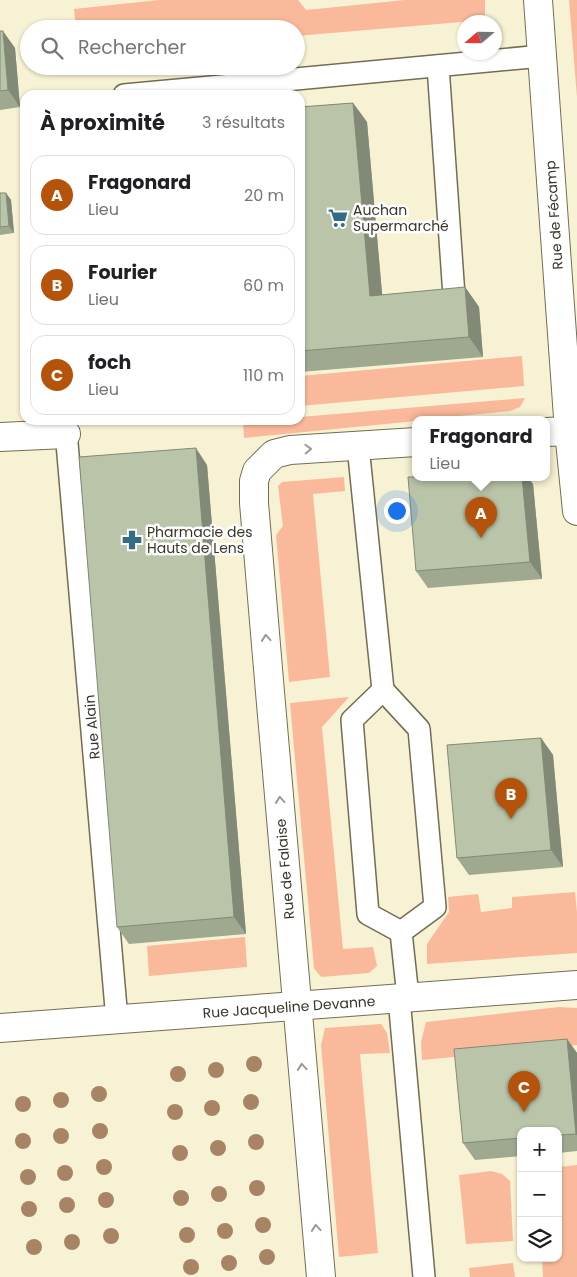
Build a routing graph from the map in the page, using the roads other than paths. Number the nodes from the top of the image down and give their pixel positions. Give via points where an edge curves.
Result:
1 (538, 0) edge
2 (542, 56) junction
3 (438, 66) junction
4 (178, 90) edge
5 (454, 296) edge
6 (66, 427) edge
7 (557, 431) edge
8 (0, 437) edge
9 (412, 442) edge
10 (358, 446) junction
11 (577, 503) edge
12 (577, 511) edge
13 (383, 690) junction
14 (400, 932) junction
15 (577, 985) edge
16 (403, 998) junction
17 (296, 1006) junction
18 (117, 1020) junction
19 (0, 1028) edge
20 (321, 1277) edge
21 (424, 1277) edge

1 - 2 street, Rue de Fécamp
2 - 3 lane
2 - 7 street, Rue de Fécamp
3 - 4 lane
3 - 5 lane
6 - 8 street
6 - 18 lane, Rue Alain
7 - 11 street, Rue de Fécamp
9 - 10 street
10 - 13 lane
17 -> 10 street, Rue de Falaise via 254,480 263,463 274,454
11 - 12 street, Rue de Fécamp
13 - 14 lane via 352,720 368,914
13 - 14 lane via 419,729 435,907
14 - 16 lane
15 - 16 street, Rue Jacqueline Devanne
16 - 17 street, Rue Jacqueline Devanne
16 - 21 lane
17 - 18 street, Rue Jacqueline Devanne
20 -> 17 street, Rue de Falaise
18 - 19 street, Rue Jacqueline Devanne

